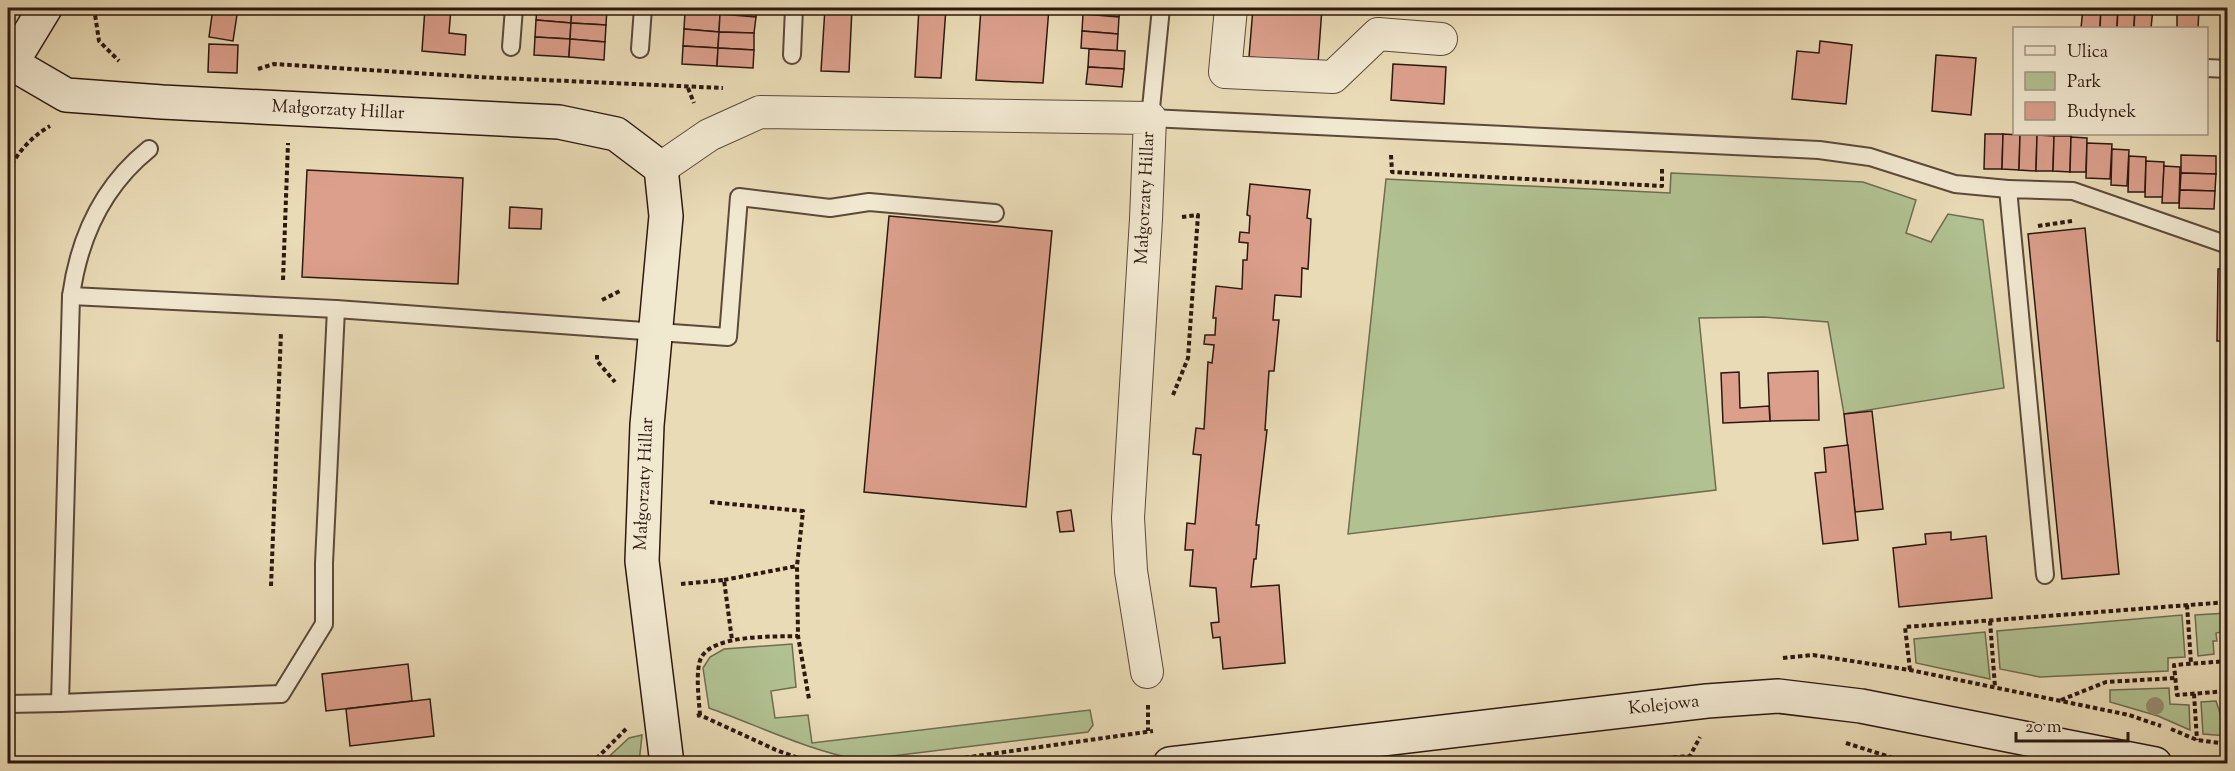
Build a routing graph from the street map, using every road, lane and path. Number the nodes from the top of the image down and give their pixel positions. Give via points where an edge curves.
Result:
1 (45, 8) edge
2 (94, 8) edge
3 (514, 8) edge
4 (643, 8) edge
5 (794, 8) edge
6 (1161, 8) edge
7 (1231, 8) edge
8 (1441, 39) dead end
9 (512, 47) dead end
10 (640, 49) dead end
11 (792, 55) dead end
12 (121, 64) dead end
13 (9, 66) edge
14 (2208, 68) edge
15 (2228, 69) edge
16 (1150, 118) junction
17 (1390, 147) dead end
18 (149, 149) dead end
19 (1663, 165) dead end
20 (661, 168) junction
21 (2008, 189) junction
22 (995, 213) dead end
23 (1176, 218) dead end
24 (2011, 221) junction
25 (2076, 221) dead end
26 (2228, 245) edge
27 (71, 296) junction
28 (336, 309) junction
29 (656, 331) junction
30 (1171, 399) dead end
31 (710, 502) dead end
32 (797, 566) junction
33 (2045, 575) dead end
34 (724, 580) junction
35 (680, 584) dead end
36 (2228, 602) edge
37 (2187, 605) junction
38 (1990, 621) junction
39 (798, 636) junction
40 (732, 640) junction
41 (2228, 661) edge
42 (2191, 663) junction
43 (1910, 670) dead end
44 (1147, 672) dead end
45 (2175, 678) junction
46 (1995, 687) dead end
47 (2228, 692) edge
48 (2194, 694) junction
49 (809, 699) dead end
50 (2060, 700) dead end
51 (60, 703) junction
52 (8, 706) edge
53 (700, 715) dead end
54 (1702, 735) dead end
55 (2197, 740) dead end
56 (1839, 741) dead end
57 (667, 764) edge
58 (1170, 764) edge
59 (1598, 764) edge
60 (1917, 764) edge
61 (2155, 764) edge

1 - 13 street
2 - 12 path via 99,41
3 - 9 lane
4 - 10 lane
5 - 11 lane
6 - 16 lane
7 - 8 street via 1225,72 1333,77 1378,34
13 - 20 street, Małgorzaty Hillar via 66,95 559,122 616,134
14 - 15 lane
16 - 20 street, Małgorzaty Hillar via 760,112 709,135
16 - 21 lane via 1819,150 1870,157 1955,184
16 - 44 street, Małgorzaty Hillar via 1128,518 1131,571
17 - 19 path via 1392,172 1662,186
18 - 27 lane via 117,181 90,224
20 - 29 street, Małgorzaty Hillar via 666,216
21 - 24 lane
21 - 26 lane via 2073,191
22 - 29 lane via 870,202 830,208 740,197 728,337
23 - 30 path via 1198,215 1188,358
24 - 25 path via 2031,227
24 - 33 lane
27 - 28 lane
27 - 51 lane
28 - 29 lane
28 - 51 lane via 324,624 281,693
29 - 57 street, Małgorzaty Hillar via 647,425 642,561
31 - 32 path via 803,511
32 - 34 path
32 - 39 path
34 - 35 path
34 - 40 path
36 - 37 path
37 - 38 path
37 - 42 path
38 - 43 path via 1905,627
38 - 46 path
39 - 40 path
39 - 49 path
40 - 53 path via 717,644 701,658
41 - 42 path
42 - 45 path via 2174,665
45 - 48 path via 2177,695
45 - 50 path via 2106,682
47 - 48 path
48 - 55 path
51 - 52 lane
54 - 59 path via 1690,756
56 - 60 path
58 - 61 street, Kolejowa via 1778,696 1861,706

